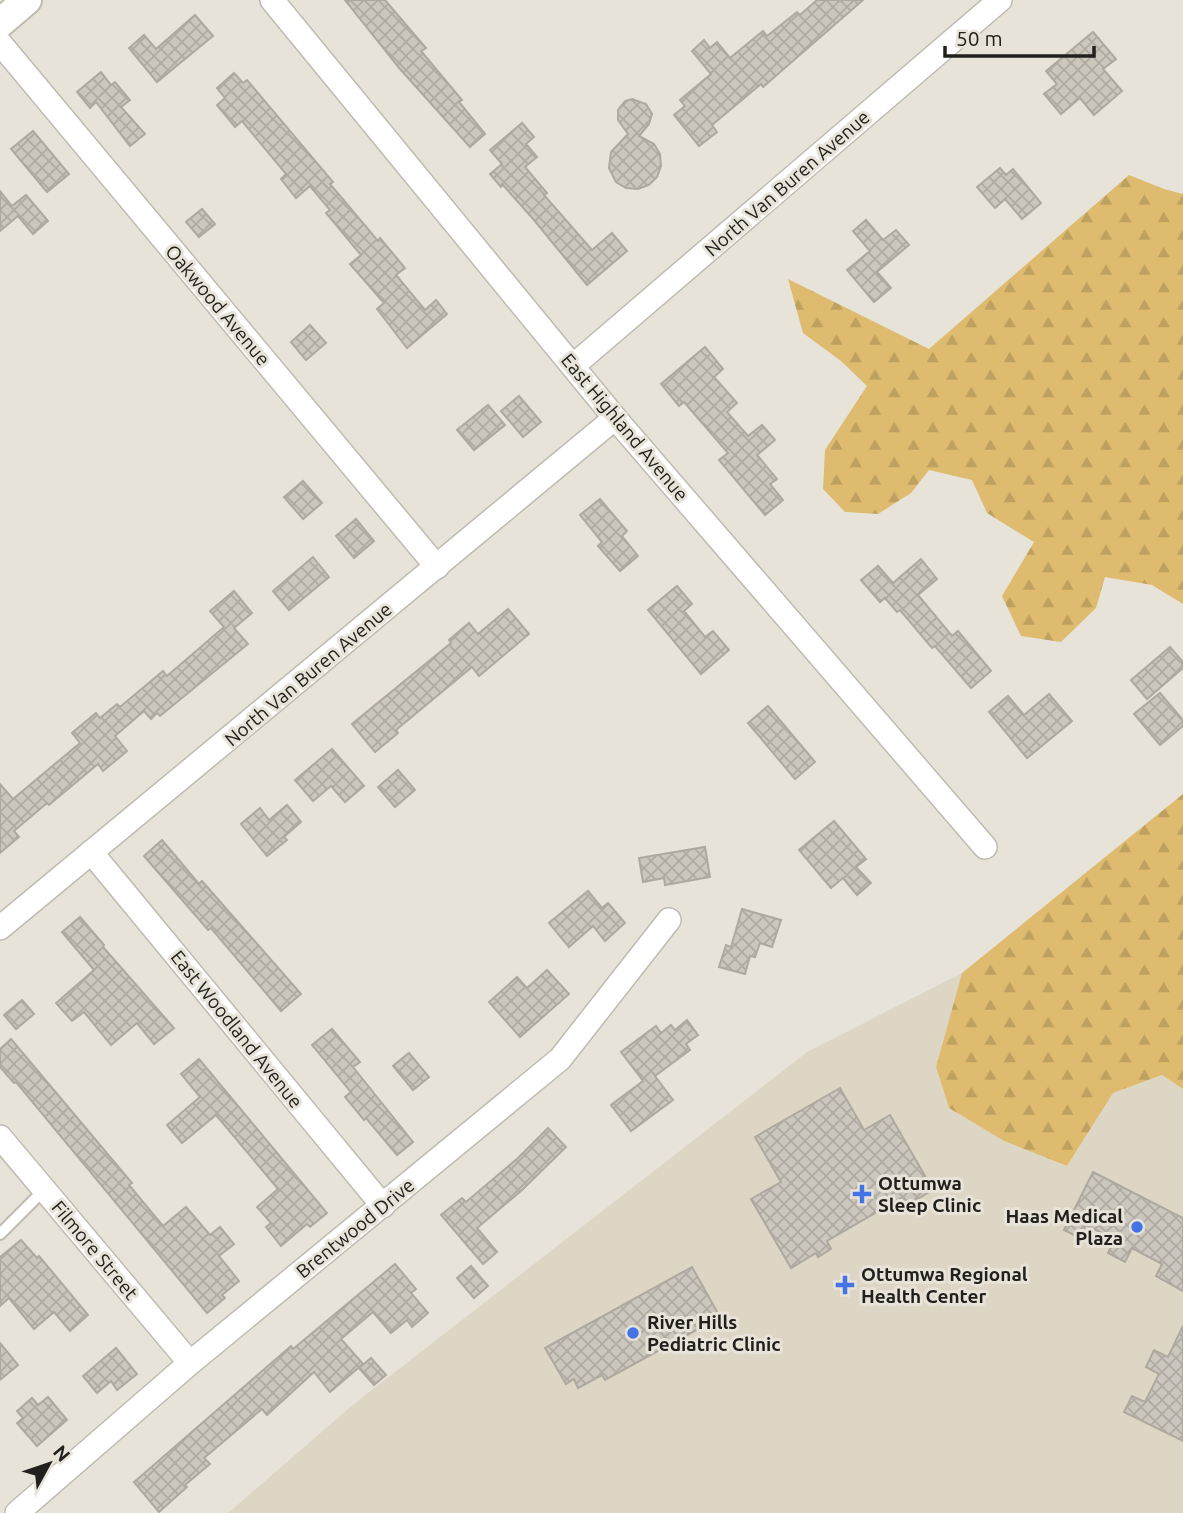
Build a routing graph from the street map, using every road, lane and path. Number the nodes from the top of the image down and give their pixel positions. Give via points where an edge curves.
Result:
1 (27, 0) edge
2 (272, 0) edge
3 (1000, 0) edge
4 (0, 23) edge
5 (0, 43) edge
6 (573, 366) junction
7 (615, 418) junction
8 (437, 567) junction
9 (985, 847) dead end
10 (91, 852) junction
11 (670, 920) dead end
12 (0, 928) edge
13 (0, 1137) edge
14 (44, 1190) junction
15 (383, 1206) junction
16 (0, 1234) edge
17 (190, 1363) junction
18 (17, 1513) edge

1 - 4 street
2 - 6 street, East Highland Avenue
3 - 6 street, North Van Buren Avenue
5 - 8 street, Oakwood Avenue
6 - 7 street, East Highland Avenue
7 - 8 street, North Van Buren Avenue
7 - 9 street, East Highland Avenue
8 - 10 street, North Van Buren Avenue
10 - 12 street, North Van Buren Avenue
10 - 15 street, East Woodland Avenue
11 - 15 street, Brentwood Drive via 560,1059
13 - 14 street, Filmore Street
14 - 16 lane
14 - 17 street, Filmore Street
15 - 17 street, Brentwood Drive
17 - 18 street, Brentwood Drive

